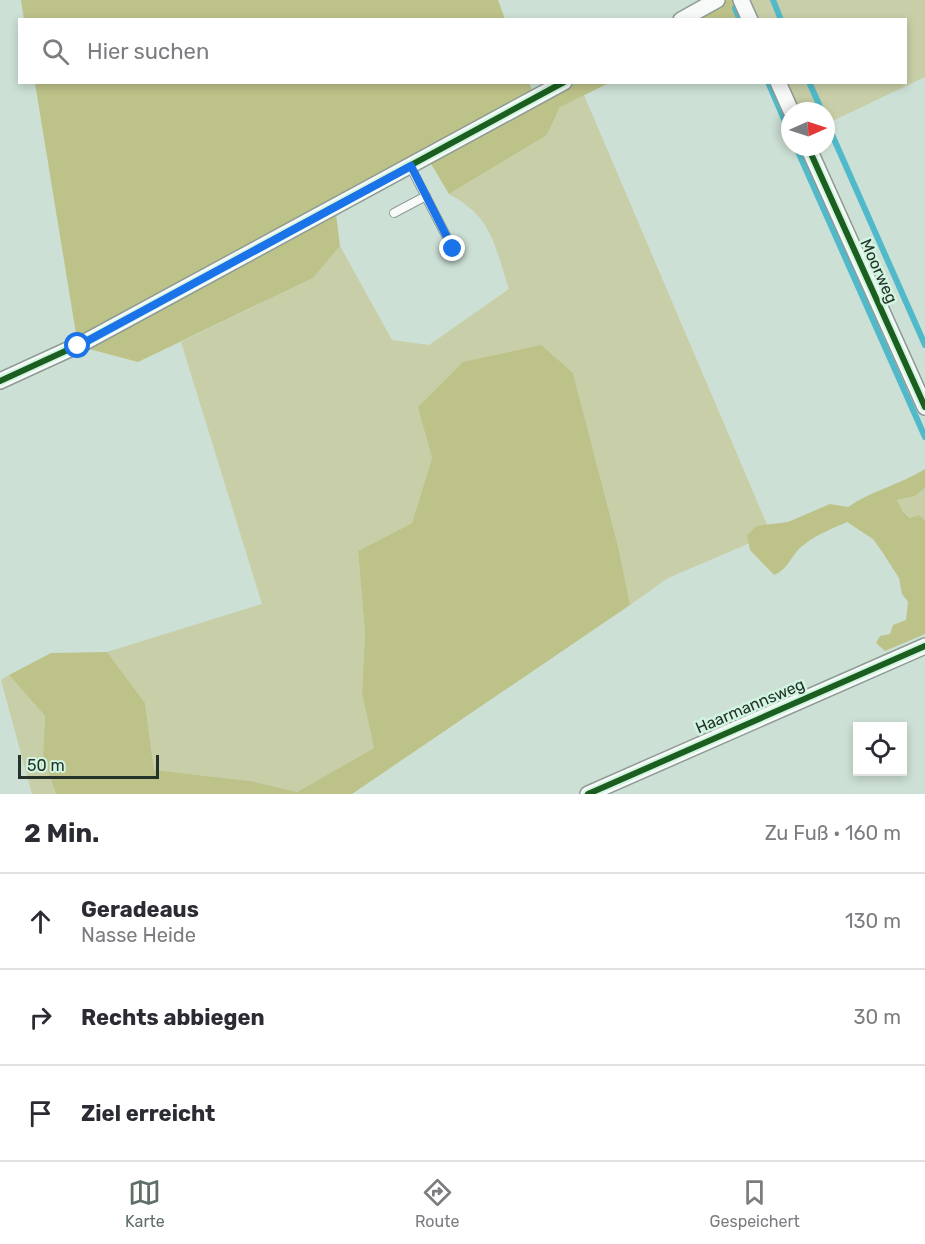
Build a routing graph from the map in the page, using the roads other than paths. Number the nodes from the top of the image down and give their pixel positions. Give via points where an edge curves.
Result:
1 (717, 0) edge
2 (741, 0) edge
3 (685, 18) edge
4 (749, 18) edge
5 (560, 84) edge
6 (779, 84) edge
7 (787, 102) edge
8 (812, 156) edge
9 (411, 166) junction
10 (426, 195) junction
11 (394, 213) dead end
12 (453, 249) dead end
13 (0, 381) edge
14 (925, 407) edge
15 (925, 646) edge
16 (588, 794) edge

1 - 3 street
2 - 4 street
5 - 9 street
6 - 7 street
8 - 14 street, Moorweg
9 - 10 lane
9 - 13 street via 85,342
10 - 11 lane
10 - 12 lane
15 - 16 street, Haarmannsweg

